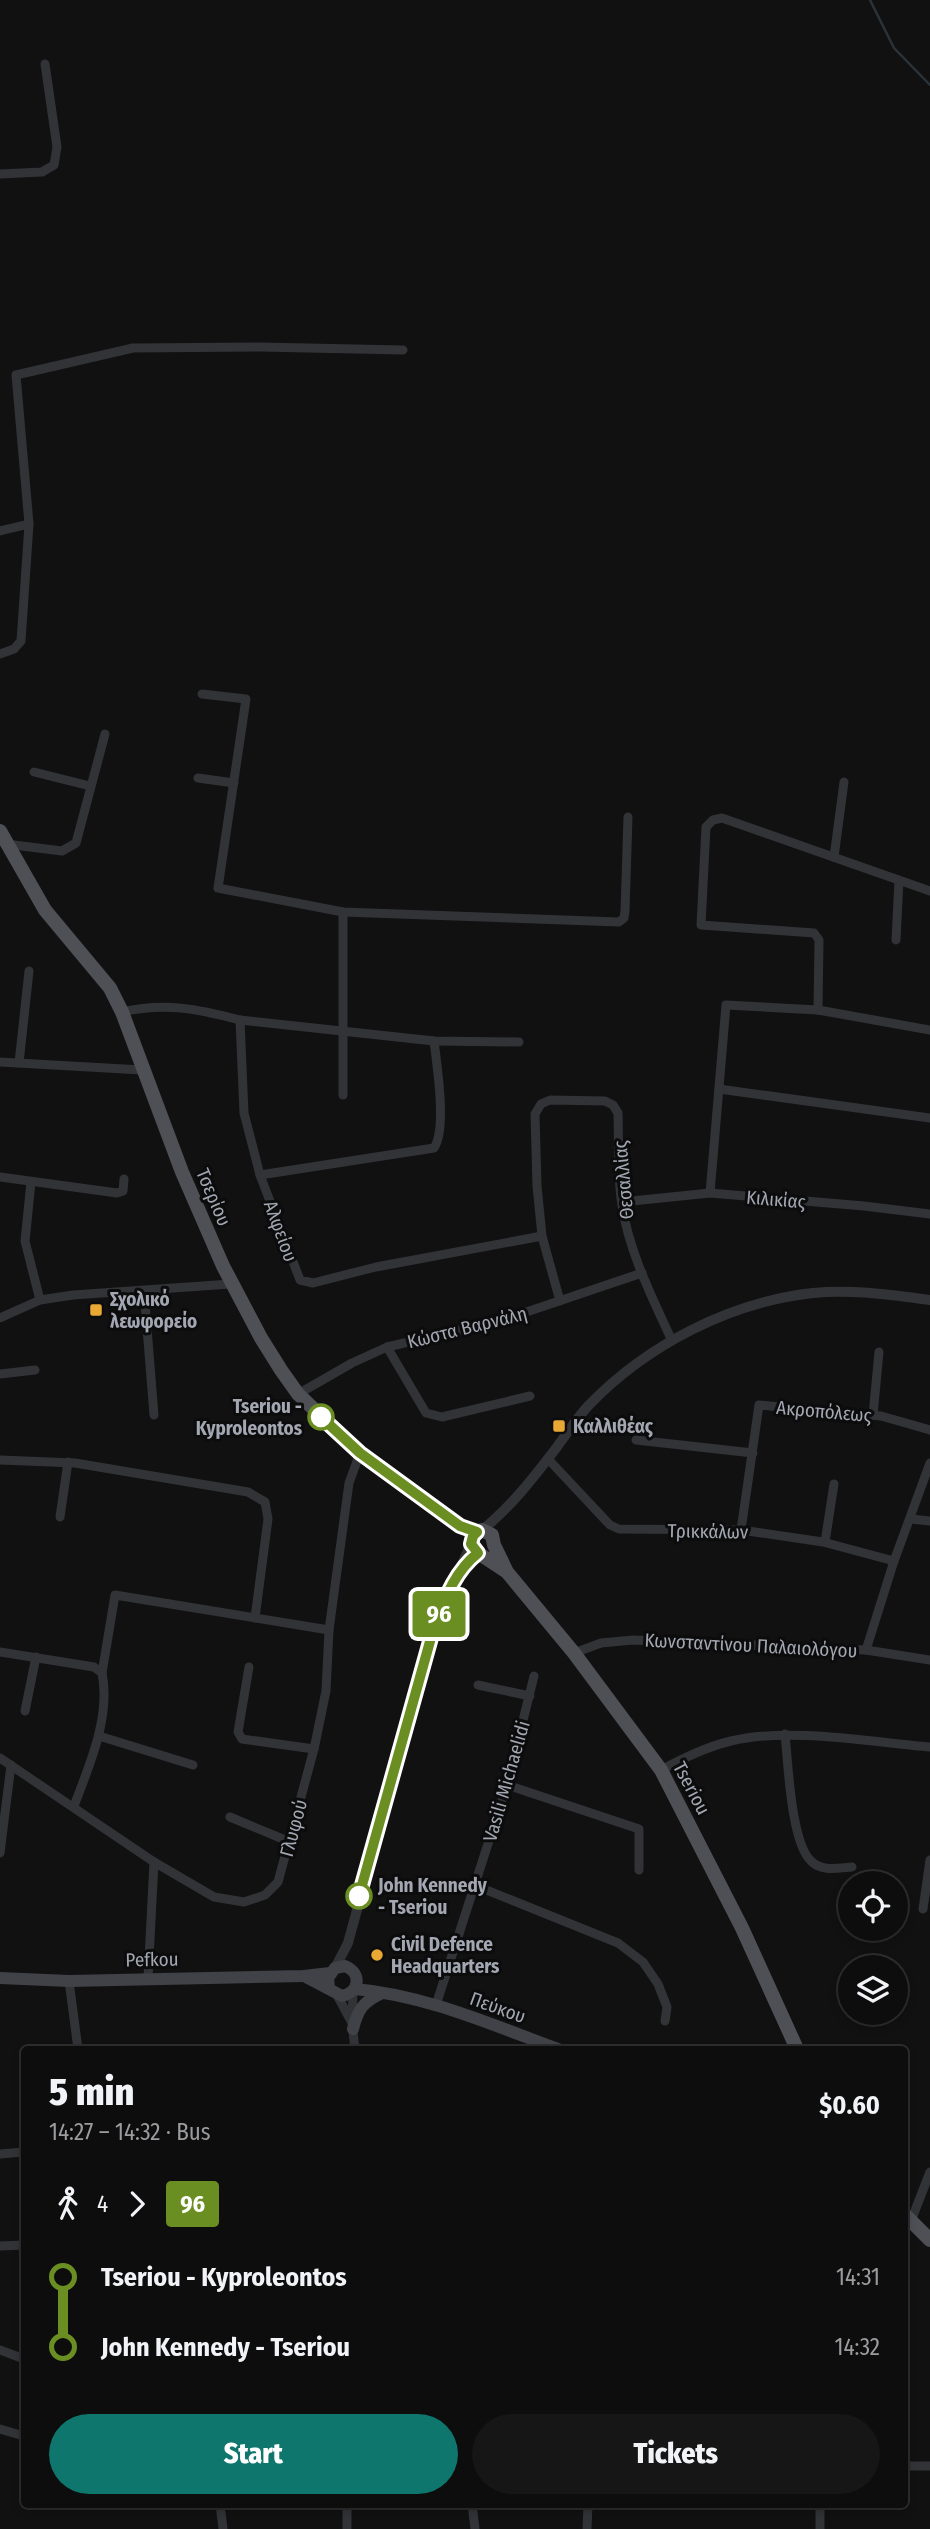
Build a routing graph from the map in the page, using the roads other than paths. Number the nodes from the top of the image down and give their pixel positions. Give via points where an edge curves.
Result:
1 (45, 64) dead end
2 (0, 174) edge
3 (403, 350) dead end
4 (29, 524) junction
5 (0, 531) edge
6 (0, 654) edge
7 (202, 694) dead end
8 (105, 734) dead end
9 (34, 772) dead end
10 (198, 778) dead end
11 (844, 782) dead end
12 (234, 783) junction
13 (90, 786) junction
14 (628, 817) dead end
15 (3, 838) edge
16 (834, 857) junction
17 (899, 880) junction
18 (930, 891) edge
19 (344, 912) junction
20 (896, 940) dead end
21 (29, 971) dead end
22 (818, 1010) junction
23 (122, 1012) junction
24 (240, 1020) junction
25 (930, 1030) edge
26 (342, 1031) junction
27 (434, 1041) junction
28 (519, 1042) dead end
29 (0, 1062) edge
30 (19, 1063) junction
31 (142, 1070) junction
32 (719, 1089) junction
33 (343, 1095) dead end
34 (930, 1118) edge
35 (260, 1175) junction
36 (0, 1177) edge
37 (124, 1178) dead end
38 (31, 1182) junction
39 (710, 1193) junction
40 (621, 1202) junction
41 (930, 1214) edge
42 (542, 1236) junction
43 (642, 1273) junction
44 (231, 1284) junction
45 (144, 1291) junction
46 (40, 1300) junction
47 (930, 1300) edge
48 (560, 1301) junction
49 (0, 1318) edge
50 (672, 1340) junction
51 (387, 1347) junction
52 (879, 1352) dead end
53 (36, 1370) dead end
54 (0, 1374) edge
55 (298, 1394) junction
56 (530, 1396) dead end
57 (154, 1415) dead end
58 (873, 1415) junction
59 (930, 1430) edge
60 (636, 1440) dead end
61 (360, 1453) junction
62 (753, 1453) junction
63 (548, 1459) junction
64 (0, 1460) edge
65 (68, 1462) junction
66 (930, 1463) edge
67 (834, 1484) dead end
68 (60, 1517) dead end
69 (911, 1518) junction
70 (930, 1521) edge
71 (460, 1526) joint
72 (741, 1530) junction
73 (481, 1542) junction
74 (825, 1542) junction
75 (894, 1561) junction
76 (256, 1618) junction
77 (329, 1630) junction
78 (866, 1650) junction
79 (0, 1652) edge
80 (574, 1653) junction
81 (36, 1657) junction
82 (930, 1660) edge
83 (249, 1667) dead end
84 (102, 1673) junction
85 (534, 1676) dead end
86 (478, 1685) dead end
87 (530, 1696) junction
88 (25, 1711) dead end
89 (785, 1734) junction
90 (99, 1737) junction
91 (930, 1746) edge
92 (314, 1749) junction
93 (0, 1758) edge
94 (11, 1765) junction
95 (193, 1765) dead end
96 (662, 1770) junction
97 (507, 1785) junction
98 (74, 1806) junction
99 (230, 1817) dead end
100 (290, 1842) junction
101 (0, 1853) edge
102 (930, 1860) edge
103 (154, 1862) junction
104 (852, 1867) dead end
105 (639, 1870) dead end
106 (474, 1885) junction
107 (923, 1909) dead end
108 (348, 1943) junction
109 (332, 1970) junction
110 (304, 1976) junction
111 (0, 1978) edge
112 (148, 1978) junction
113 (69, 1981) junction
114 (354, 1982) junction
115 (333, 1991) junction
116 (385, 1992) junction
117 (436, 2005) junction
118 (665, 2021) dead end
119 (352, 2026) junction
120 (78, 2046) edge
121 (355, 2046) edge
122 (550, 2046) edge
123 (796, 2046) edge
124 (21, 2152) edge
125 (0, 2154) edge
126 (930, 2172) edge
127 (908, 2218) edge
128 (930, 2240) edge
129 (21, 2245) edge
130 (0, 2246) edge
131 (0, 2350) edge
132 (21, 2358) edge
133 (0, 2429) edge
134 (21, 2435) edge
135 (908, 2466) edge
136 (930, 2466) edge
137 (220, 2508) edge
138 (347, 2508) edge
139 (472, 2508) edge
140 (588, 2508) edge
141 (820, 2508) edge
142 (223, 2529) edge
143 (347, 2529) edge
144 (475, 2529) edge
145 (587, 2529) edge
146 (820, 2529) edge

1 - 2 street via 57,147 54,164 42,172
3 - 4 street via 133,348 16,374
4 - 5 street
4 - 6 street via 20,641
7 - 12 street via 246,699
8 - 13 street
9 - 13 street
10 - 12 street
11 - 16 street
12 - 19 street via 218,888
13 - 15 street via 76,844 70,849
14 - 19 street via 625,911 618,922
15 - 23 main road, Τσερίου via 45,910 110,988
16 - 17 street
16 - 22 street via 722,818 706,827 701,925 814,933 819,940
17 - 18 street
17 - 20 street
19 - 26 street
21 - 30 street
22 - 25 street
22 - 32 street via 726,1005
23 - 24 street via 165,1005
23 - 31 main road, Τσερίου
24 - 26 street
24 - 35 street, Αλφείου via 244,1113
26 - 27 street
26 - 33 street
27 - 28 street
27 - 35 street via 440,1099 439,1138 434,1148
29 - 30 street
30 - 31 street
31 - 44 main road, Τσερίου
32 - 34 street
32 - 39 street
35 - 42 street, Αλφείου via 295,1272 307,1283
36 - 38 street
37 - 38 street via 123,1191 117,1193
38 - 46 street via 25,1241
39 - 40 street, Κιλικίας
39 - 41 street, Κιλικίας
40 - 42 street, Θεσαλλίας via 618,1113 613,1105 550,1100 537,1109 535,1121
40 - 43 street, Θεσαλλίας
42 - 48 street
43 - 48 street, Κώστα Βαρνάλη
43 - 50 street, Θεσαλλίας
44 - 45 street
44 - 55 main road, Τσερίου
45 - 46 street
45 - 57 street
46 - 49 street
47 - 50 street via 880,1293 779,1298 722,1316
48 - 51 street, Κώστα Βαρνάλη via 503,1320
50 - 63 street via 622,1374
51 - 55 street, Κώστα Βαρνάλη
51 - 56 street via 426,1413 442,1416
52 - 58 street
53 - 54 street
55 - 61 main road, Τσερίου
58 - 59 street, Ακροπόλεως
58 - 62 street, Ακροπόλεως via 759,1405
60 - 62 street
61 - 71 main road, Τσερίου
61 - 77 street, Γλυφού via 349,1483
62 - 72 street, Ακροπόλεως
63 - 72 street, Τρικκάλων via 610,1525
63 - 73 street
64 - 65 street
65 - 68 street
65 - 76 street via 248,1492 265,1502 268,1519
66 - 69 street
67 - 74 street
69 - 70 street
69 - 75 street
71 - 73 main road, Tseriou
72 - 74 street, Τρικκάλων
73 - 80 main road, Tseriou
73 - 108 street via 449,1590 434,1627
74 - 75 street, Τρικκάλων
75 - 78 street
76 - 77 street
76 - 84 street via 115,1595
77 - 92 street, Γλυφού via 326,1691
78 - 80 street, Κωνσταντίνου Παλαιολόγου via 633,1640 601,1643
78 - 82 street, Κωνσταντίνου Παλαιολόγου
79 - 81 street
80 - 96 main road, Tseriou
81 - 84 street via 94,1667
81 - 88 street
83 - 92 street via 238,1732 242,1739
84 - 90 street
85 - 87 street, Vasili Michaelidi
86 - 87 street
87 - 97 street, Vasili Michaelidi
89 - 91 street
89 - 96 street via 732,1740
89 - 104 street via 797,1835 810,1861 826,1870
90 - 95 street
90 - 98 street
92 - 100 street, Γλυφού
93 - 94 street, Γλυφού
94 - 98 street, Γλυφού
94 - 101 street
96 - 123 main road, Tseriou
97 - 105 street via 639,1829
97 - 106 street, Vasili Michaelidi
98 - 103 street, Γλυφού
99 - 100 street
100 - 103 street, Γλυφού via 278,1882 265,1895 244,1902 214,1897
102 - 107 street
103 - 112 street
106 - 117 street, Vasili Michaelidi
106 - 118 street via 618,1943 643,1962 658,1984 667,2007
108 - 109 street
108 - 114 street
109 - 110 main road, Pefkou
109 - 114 main road, Pefkou via 343,1966
109 - 115 main road via 327,1980
110 - 112 main road, Pefkou
110 - 115 main road, Pefkou
111 - 113 main road, Pefkou
112 - 113 main road, Pefkou
113 - 120 street
114 - 115 main road, Pefkou via 345,1996
114 - 116 main road, Pefkou
114 - 119 street
115 - 119 street
116 - 117 main road, Πεύκου
116 - 119 main road via 359,2008
117 - 122 main road, Πεύκου
119 - 121 street
124 - 125 street
126 - 127 street
127 - 128 main road
129 - 130 street
131 - 132 street
133 - 134 street
135 - 136 street
137 - 142 street
138 - 143 street
139 - 144 street
140 - 145 street
141 - 146 street

